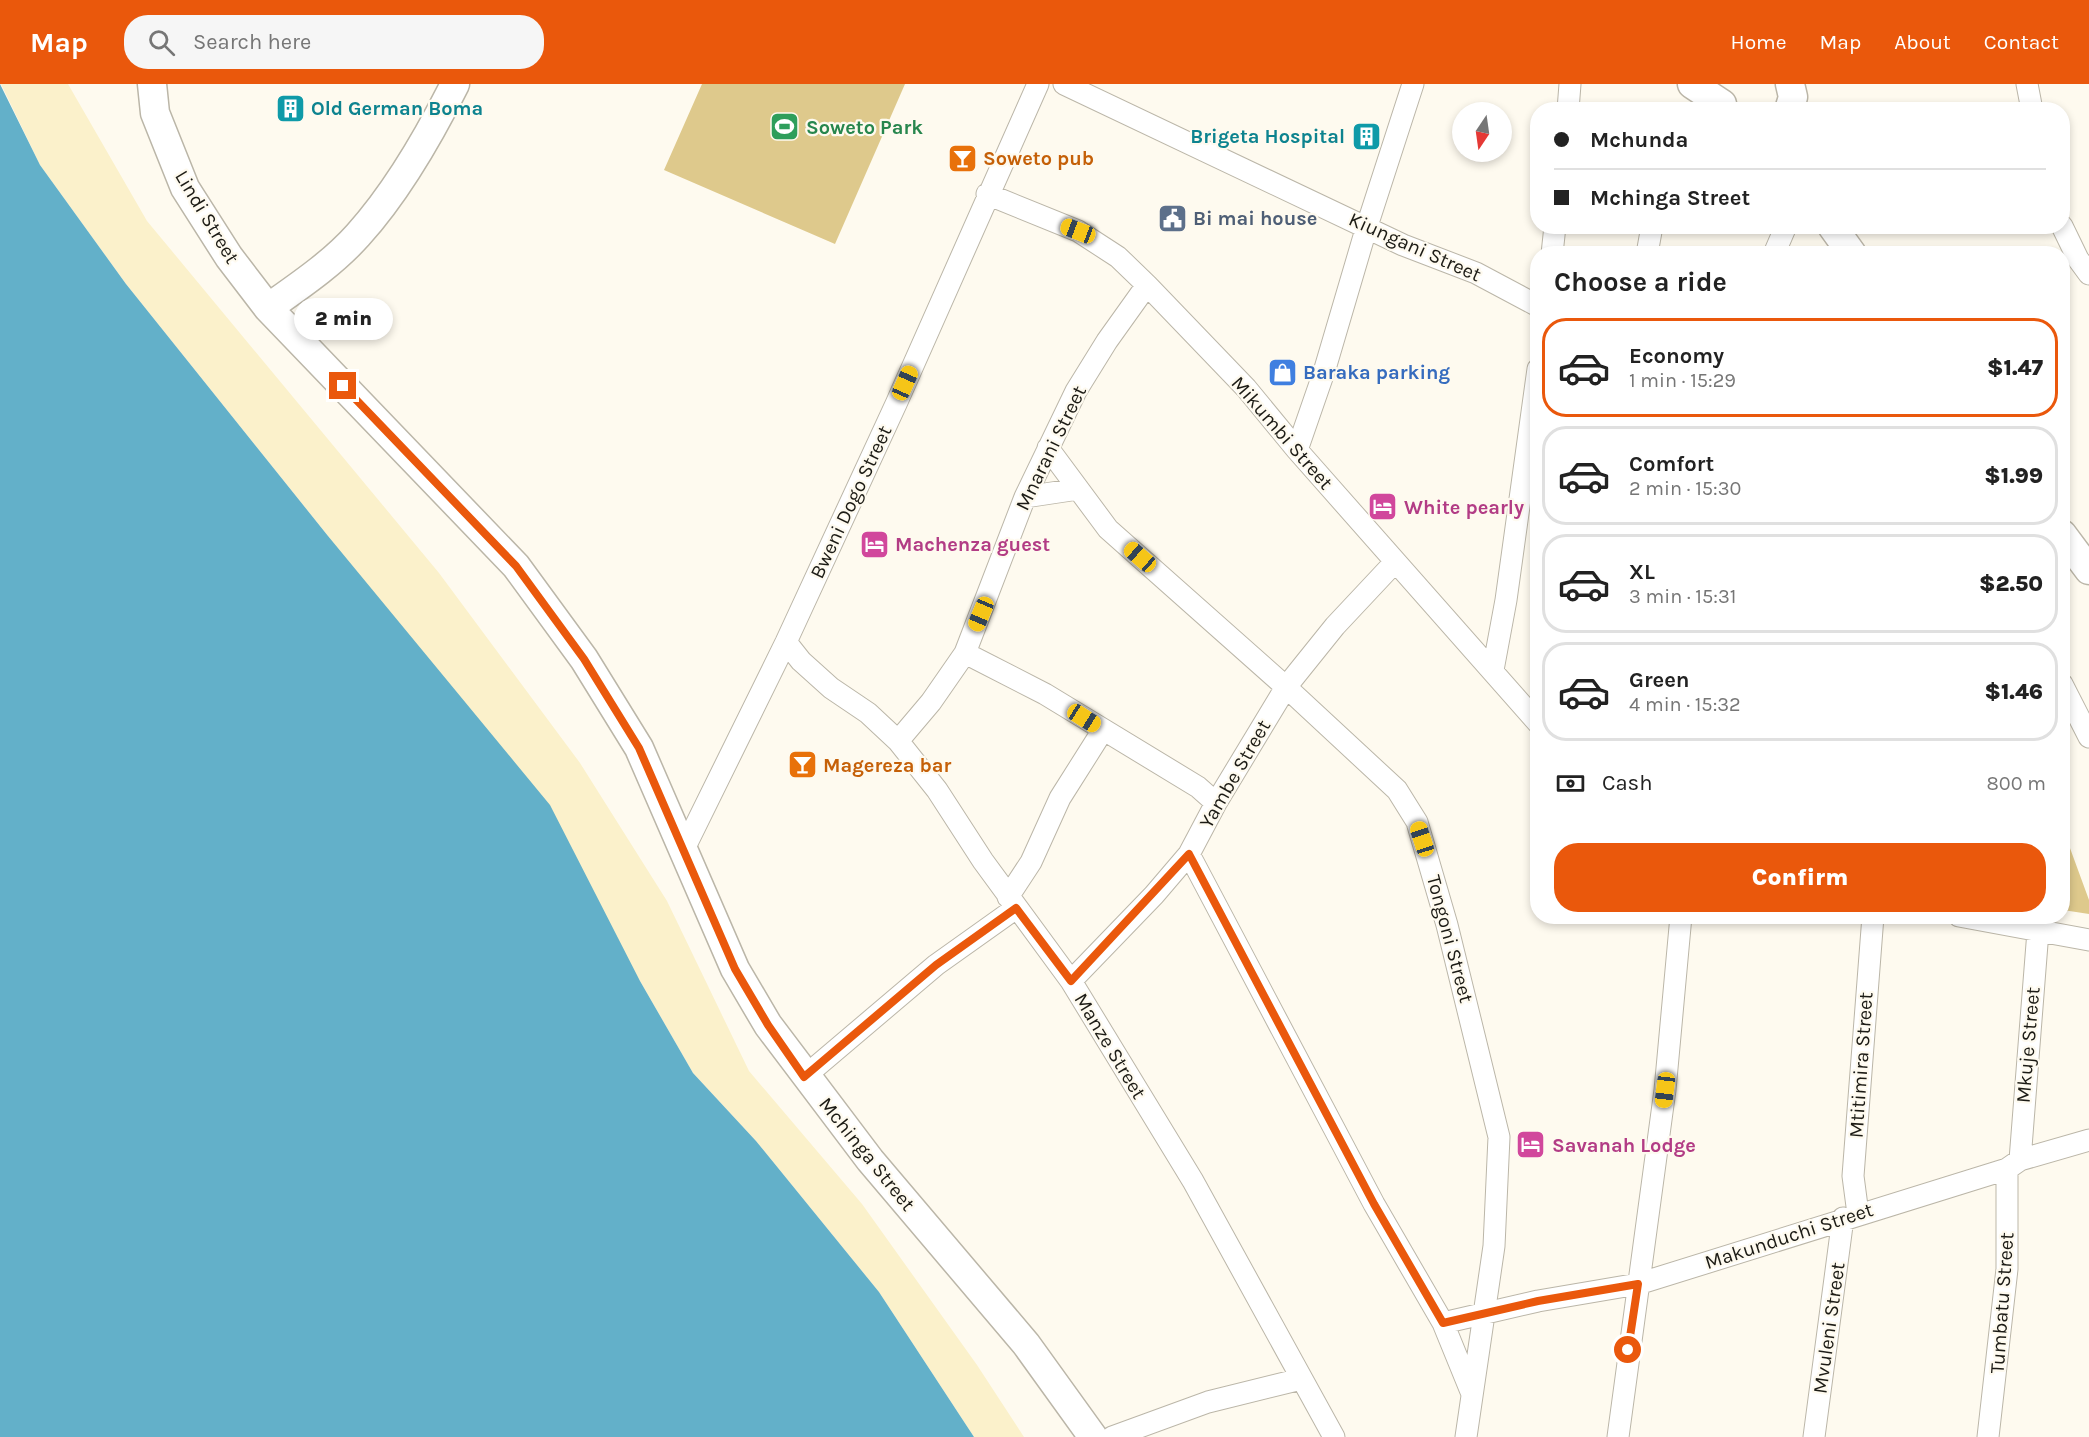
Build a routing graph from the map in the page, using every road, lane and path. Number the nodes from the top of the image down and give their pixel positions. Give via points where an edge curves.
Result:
1 (152, 84) edge
2 (455, 84) edge
3 (1038, 84) edge
4 (1064, 84) edge
5 (1413, 84) edge
6 (1570, 84) edge
7 (1692, 84) edge
8 (2027, 84) edge
9 (1723, 99) edge
10 (1569, 102) edge
11 (2030, 102) edge
12 (987, 194) junction
13 (1367, 226) junction
14 (2065, 234) edge
15 (2089, 274) edge
16 (1147, 285) junction
17 (1530, 302) edge
18 (268, 308) junction
19 (1530, 427) edge
20 (1048, 448) junction
21 (1297, 450) junction
22 (1078, 489) junction
23 (1025, 497) junction
24 (2070, 545) edge
25 (1395, 562) junction
26 (2089, 570) edge
27 (786, 642) junction
28 (964, 652) junction
29 (1493, 669) junction
30 (1286, 687) junction
31 (2070, 700) edge
32 (1530, 713) edge
33 (1103, 730) junction
34 (2089, 737) edge
35 (898, 741) junction
36 (1216, 802) junction
37 (684, 849) junction
38 (1189, 854) junction
39 (1012, 903) junction
40 (1680, 924) edge
41 (1872, 924) edge
42 (2001, 924) edge
43 (2038, 931) junction
44 (2089, 940) edge
45 (1071, 981) junction
46 (804, 1077) junction
47 (2089, 1140) edge
48 (2014, 1164) junction
49 (1850, 1216) junction
50 (1638, 1284) junction
51 (1483, 1313) junction
52 (1443, 1323) junction
53 (1301, 1379) junction
54 (1472, 1395) junction
55 (1093, 1437) edge
56 (1112, 1437) edge
57 (1334, 1437) edge
58 (1466, 1437) edge
59 (1618, 1437) edge
60 (1814, 1437) edge
61 (1988, 1437) edge

1 - 18 main road, Lindi Street via 155,113 184,188
2 - 18 main road via 401,177 358,235 316,273
3 - 12 street, Bweni Dogo Street
4 - 13 street, Kiungani Street
5 - 13 street
6 - 10 street
7 - 9 main road
8 - 11 street
12 - 16 street, Mikumbi Street via 1078,231 1118,257
12 - 27 street, Bweni Dogo Street
13 - 17 street, Kiungani Street via 1403,245 1476,273
13 - 21 street
14 - 15 street
16 - 20 street, Mnarani Street via 1076,391
16 - 21 street, Mikumbi Street via 1246,388
18 - 37 main road, Mchinga Street via 516,566 584,659 639,748
19 - 29 street
20 - 22 street, Tongoni Street
20 - 23 street, Mnarani Street
21 - 25 street, Mikumbi Street
22 - 23 street
22 - 30 street, Tongoni Street via 1108,529
23 - 28 street, Mnarani Street
24 - 26 main road
25 - 29 street, Mikumbi Street
25 - 30 street, Yambe Street via 1335,626
27 - 35 street, Manze Street via 801,662
27 - 37 street, Bweni Dogo Street
28 - 33 street via 1045,694
28 - 35 street, Mnarani Street via 931,702
29 - 32 street, Mikumbi Street
30 - 36 street, Yambe Street
30 - 51 street, Tongoni Street via 1397,790 1417,822 1428,855 1499,1137 1494,1246
31 - 34 street
33 - 36 street
33 - 39 street via 1060,798
35 - 39 street, Manze Street via 938,790
36 - 38 street, Yambe Street
37 - 46 main road, Mchinga Street via 735,969
38 - 45 street, Yambe Street
38 - 52 street via 1374,1204
39 - 45 street, Manze Street
39 - 46 street
40 - 50 street via 1663,1101
41 - 49 street, Mtitimira Street
42 - 43 street
43 - 44 street
43 - 48 street, Mkuje Street
45 - 53 street, Manze Street via 1193,1181
46 - 55 main road, Mchinga Street via 1026,1344
47 - 48 street, Makunduchi Street
48 - 49 street, Makunduchi Street
48 - 61 street, Tumbatu Street
49 - 50 street, Makunduchi Street
49 - 60 street, Mvuleni Street
50 - 51 street, Makunduchi Street
50 - 59 street
51 - 52 street, Makunduchi Street
51 - 54 street, Tongoni Street
52 - 54 street
53 - 56 street via 1208,1401
53 - 57 street, Manze Street
54 - 58 street, Tongoni Street

